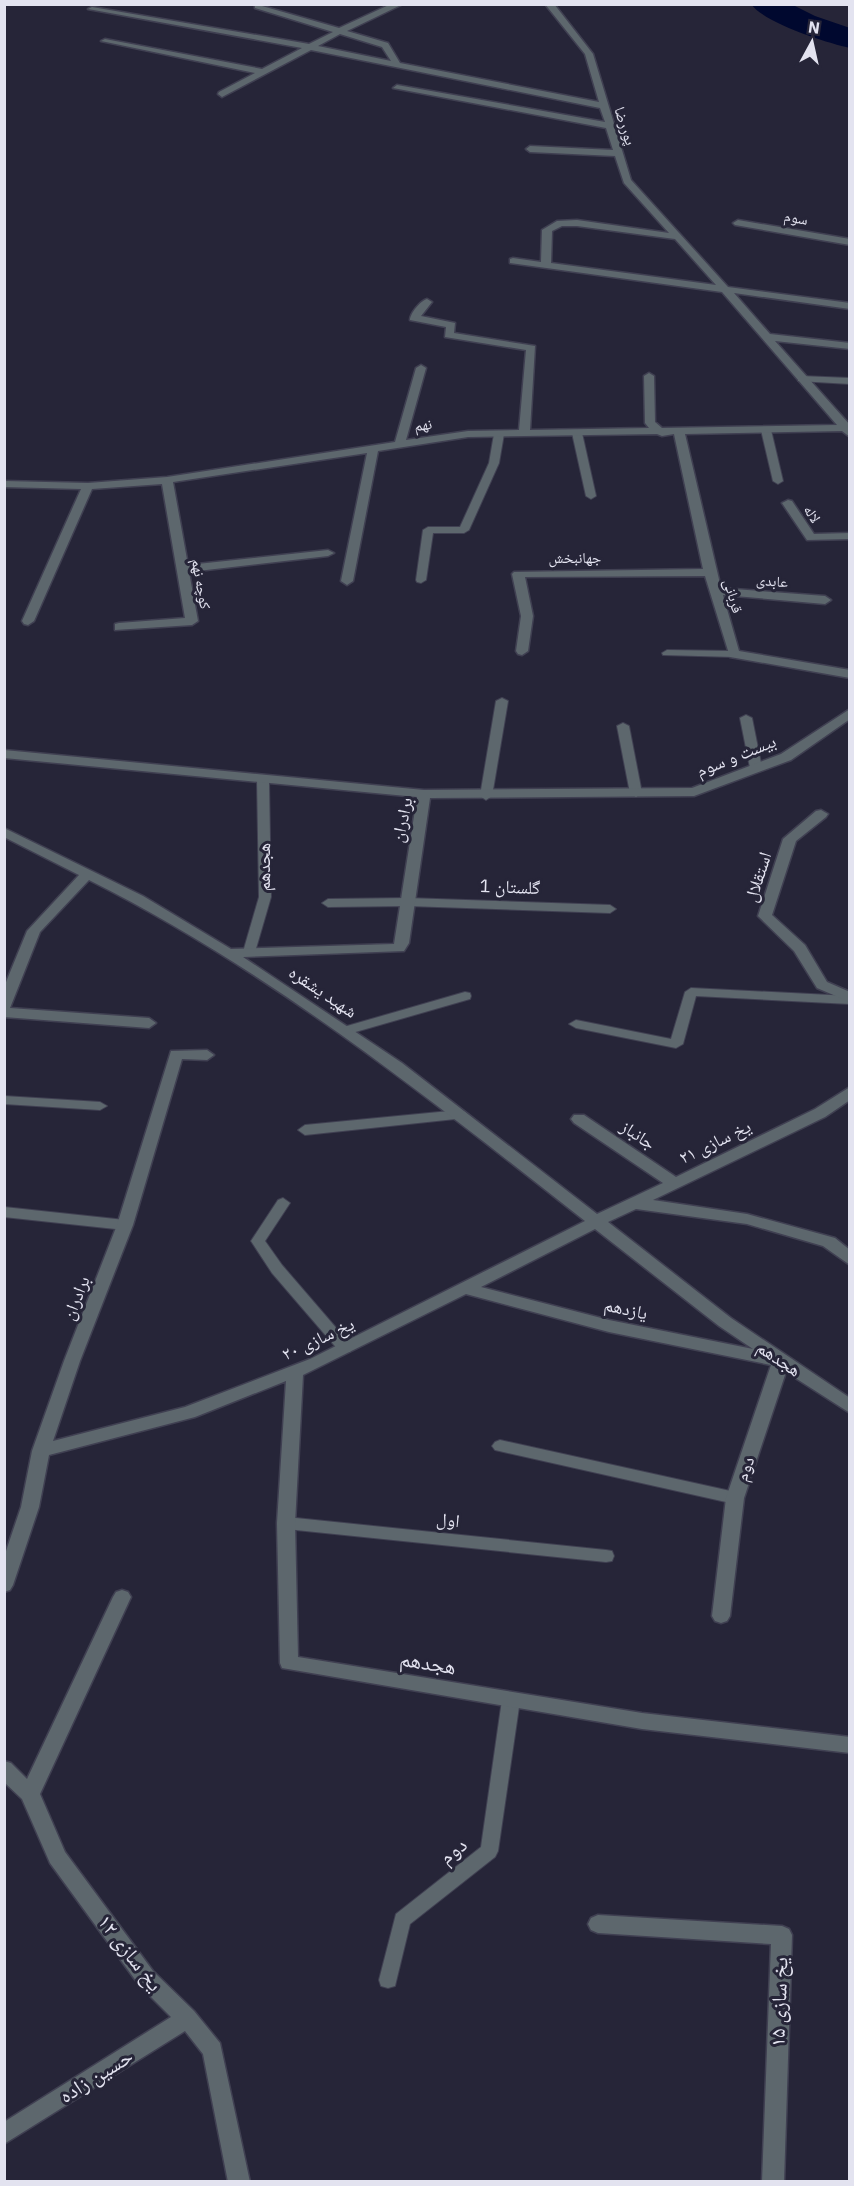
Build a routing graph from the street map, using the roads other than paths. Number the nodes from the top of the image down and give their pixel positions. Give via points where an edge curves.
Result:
1 (399, 4) edge
2 (549, 4) edge
3 (258, 6) dead end
4 (92, 9) dead end
5 (338, 32) junction
6 (105, 41) dead end
7 (310, 47) junction
8 (398, 66) junction
9 (264, 72) junction
10 (397, 88) dead end
11 (222, 94) dead end
12 (604, 106) junction
13 (610, 126) junction
14 (530, 148) dead end
15 (618, 153) junction
16 (738, 223) dead end
17 (678, 237) junction
18 (849, 242) edge
19 (513, 261) dead end
20 (546, 265) junction
21 (725, 289) junction
22 (427, 302) dead end
23 (849, 306) edge
24 (765, 337) junction
25 (849, 346) edge
26 (421, 368) dead end
27 (649, 376) dead end
28 (801, 379) junction
29 (849, 381) edge
30 (766, 430) junction
31 (847, 430) edge
32 (679, 432) junction
33 (524, 433) junction
34 (577, 433) junction
35 (662, 433) junction
36 (499, 434) junction
37 (400, 444) junction
38 (373, 448) junction
39 (167, 480) junction
40 (778, 481) dead end
41 (4, 483) edge
42 (88, 486) junction
43 (591, 495) dead end
44 (788, 503) dead end
45 (849, 536) edge
46 (328, 553) dead end
47 (183, 568) junction
48 (710, 572) junction
49 (421, 580) dead end
50 (347, 581) dead end
51 (716, 591) junction
52 (825, 600) dead end
53 (28, 621) dead end
54 (119, 627) dead end
55 (522, 651) dead end
56 (667, 653) dead end
57 (734, 654) junction
58 (849, 674) edge
59 (502, 701) dead end
60 (849, 712) edge
61 (746, 718) dead end
62 (623, 726) dead end
63 (4, 754) edge
64 (756, 768) junction
65 (263, 780) junction
66 (694, 792) joint
67 (636, 793) junction
68 (423, 795) junction
69 (486, 796) junction
70 (821, 814) dead end
71 (4, 832) edge
72 (88, 873) junction
73 (408, 902) junction
74 (328, 903) dead end
75 (610, 909) dead end
76 (249, 952) junction
77 (228, 953) junction
78 (465, 996) dead end
79 (849, 999) edge
80 (4, 1006) edge
81 (4, 1012) edge
82 (149, 1023) dead end
83 (576, 1024) dead end
84 (345, 1031) junction
85 (207, 1055) dead end
86 (849, 1092) edge
87 (4, 1100) edge
88 (100, 1106) dead end
89 (460, 1115) junction
90 (579, 1119) dead end
91 (305, 1130) dead end
92 (675, 1184) junction
93 (283, 1203) dead end
94 (634, 1203) junction
95 (4, 1212) edge
96 (595, 1222) junction
97 (125, 1225) junction
98 (849, 1259) edge
99 (464, 1288) junction
100 (345, 1348) junction
101 (781, 1361) junction
102 (295, 1371) junction
103 (849, 1407) edge
104 (500, 1446) dead end
105 (41, 1451) junction
106 (735, 1498) junction
107 (286, 1523) junction
108 (606, 1556) dead end
109 (4, 1585) edge
110 (122, 1597) dead end
111 (721, 1616) dead end
112 (512, 1700) junction
113 (849, 1745) edge
114 (4, 1768) edge
115 (30, 1794) junction
116 (598, 1924) dead end
117 (388, 1980) dead end
118 (187, 2018) junction
119 (4, 2134) edge
120 (239, 2181) edge
121 (773, 2181) edge

1 - 5 street
2 - 12 street via 589,54
3 - 5 street
4 - 7 street, پوررضا
5 - 7 street
5 - 8 street via 386,45
6 - 9 street
7 - 8 street, پوررضا
7 - 9 street
8 - 12 street, پوررضا
9 - 11 street
10 - 13 street
12 - 13 street, پوررضا
13 - 15 street, پوررضا
14 - 15 street
15 - 17 street, پوررضا via 627,181
16 - 18 street, سوم
17 - 20 street via 560,223 547,230
17 - 21 street, پوررضا
19 - 20 street
20 - 21 street
21 - 23 street
21 - 24 street, پوررضا
22 - 33 street via 414,318 451,325 449,335 531,348
24 - 25 street
24 - 28 street, پوررضا
26 - 37 street
27 - 35 street via 650,423
28 - 29 lane
28 - 31 street, پوررضا
30 - 31 street, نهم
30 - 32 street, نهم
30 - 40 lane
32 - 35 street, نهم
32 - 48 street, قربانی
33 - 34 street, نهم
33 - 36 street, نهم
34 - 35 street, نهم
34 - 43 lane
36 - 37 street, نهم via 468,434
36 - 49 lane via 494,463 464,530 428,530
37 - 38 street, نهم
38 - 39 street, نهم
38 - 50 street
39 - 42 street, نهم
39 - 47 street, کوچه نهم
41 - 42 street, نهم
42 - 53 street
44 - 45 street, لاله via 811,538
46 - 47 street
47 - 54 street, کوچه نهم via 192,621
48 - 51 street, قربانی
48 - 55 street, جهانبخش via 518,574 527,616
51 - 52 street, عابدی
51 - 57 street, قربانی
56 - 57 lane
57 - 58 street
59 - 69 lane
60 - 64 street, بیست و سوم via 786,757
61 - 64 lane
62 - 67 lane
63 - 65 street
64 - 66 street, بیست و سوم
65 - 68 street
65 - 76 lane, هجدهم via 265,897
66 - 67 street, برادران
67 - 69 street, برادران
68 - 69 street, برادران
68 - 73 street, برادران
70 - 79 street, استقلال via 790,839 765,916 800,948 822,985
71 - 72 street, شهید یشقره
72 - 77 street, شهید یشقره
72 - 80 street via 34,931
73 - 74 lane, گلستان 1
73 - 75 lane, گلستان 1
73 - 76 street, برادران via 399,948
76 - 77 street, برادران
77 - 84 street, شهید یشقره
78 - 84 lane
79 - 83 lane via 691,992 676,1044
81 - 82 street
84 - 89 street, شهید یشقره
85 - 97 street, برادران via 176,1054
86 - 92 street, یخ سازی ۲۱ via 820,1113
87 - 88 lane
89 - 91 lane
89 - 96 street, شهید یشقره
90 - 92 street, جانباز
92 - 94 street, یخ سازی ۲۱
93 - 100 lane via 258,1241
94 - 96 street, یخ سازی ۲۱
94 - 98 street via 747,1219 830,1242
95 - 97 lane
96 - 99 street, یخ سازی ۲۰
96 - 101 street, هجدهم
97 - 105 street, برادران
99 - 100 street, یخ سازی ۲۰
99 - 101 street, یازدهم via 609,1326
100 - 102 street, یخ سازی ۲۰
101 - 103 street, هجدهم
101 - 106 street, دوم
102 - 105 street, یخ سازی ۲۰ via 189,1412
102 - 107 street, هجدهم
104 - 106 lane
105 - 109 street, برادران via 30,1507
106 - 111 street, دوم
107 - 108 lane, اول
107 - 112 street, هجدهم via 289,1663
110 - 115 street
112 - 113 street, هجدهم via 642,1721
112 - 117 lane, دوم via 489,1851 402,1920
114 - 115 street, یخ سازی ۱۲
115 - 118 street, یخ سازی ۱۲ via 57,1857 146,1978
116 - 121 street, یخ سازی ۱۵ via 782,1935
118 - 119 street, حسین زاده
118 - 120 street, یخ سازی ۱۲ via 213,2050

